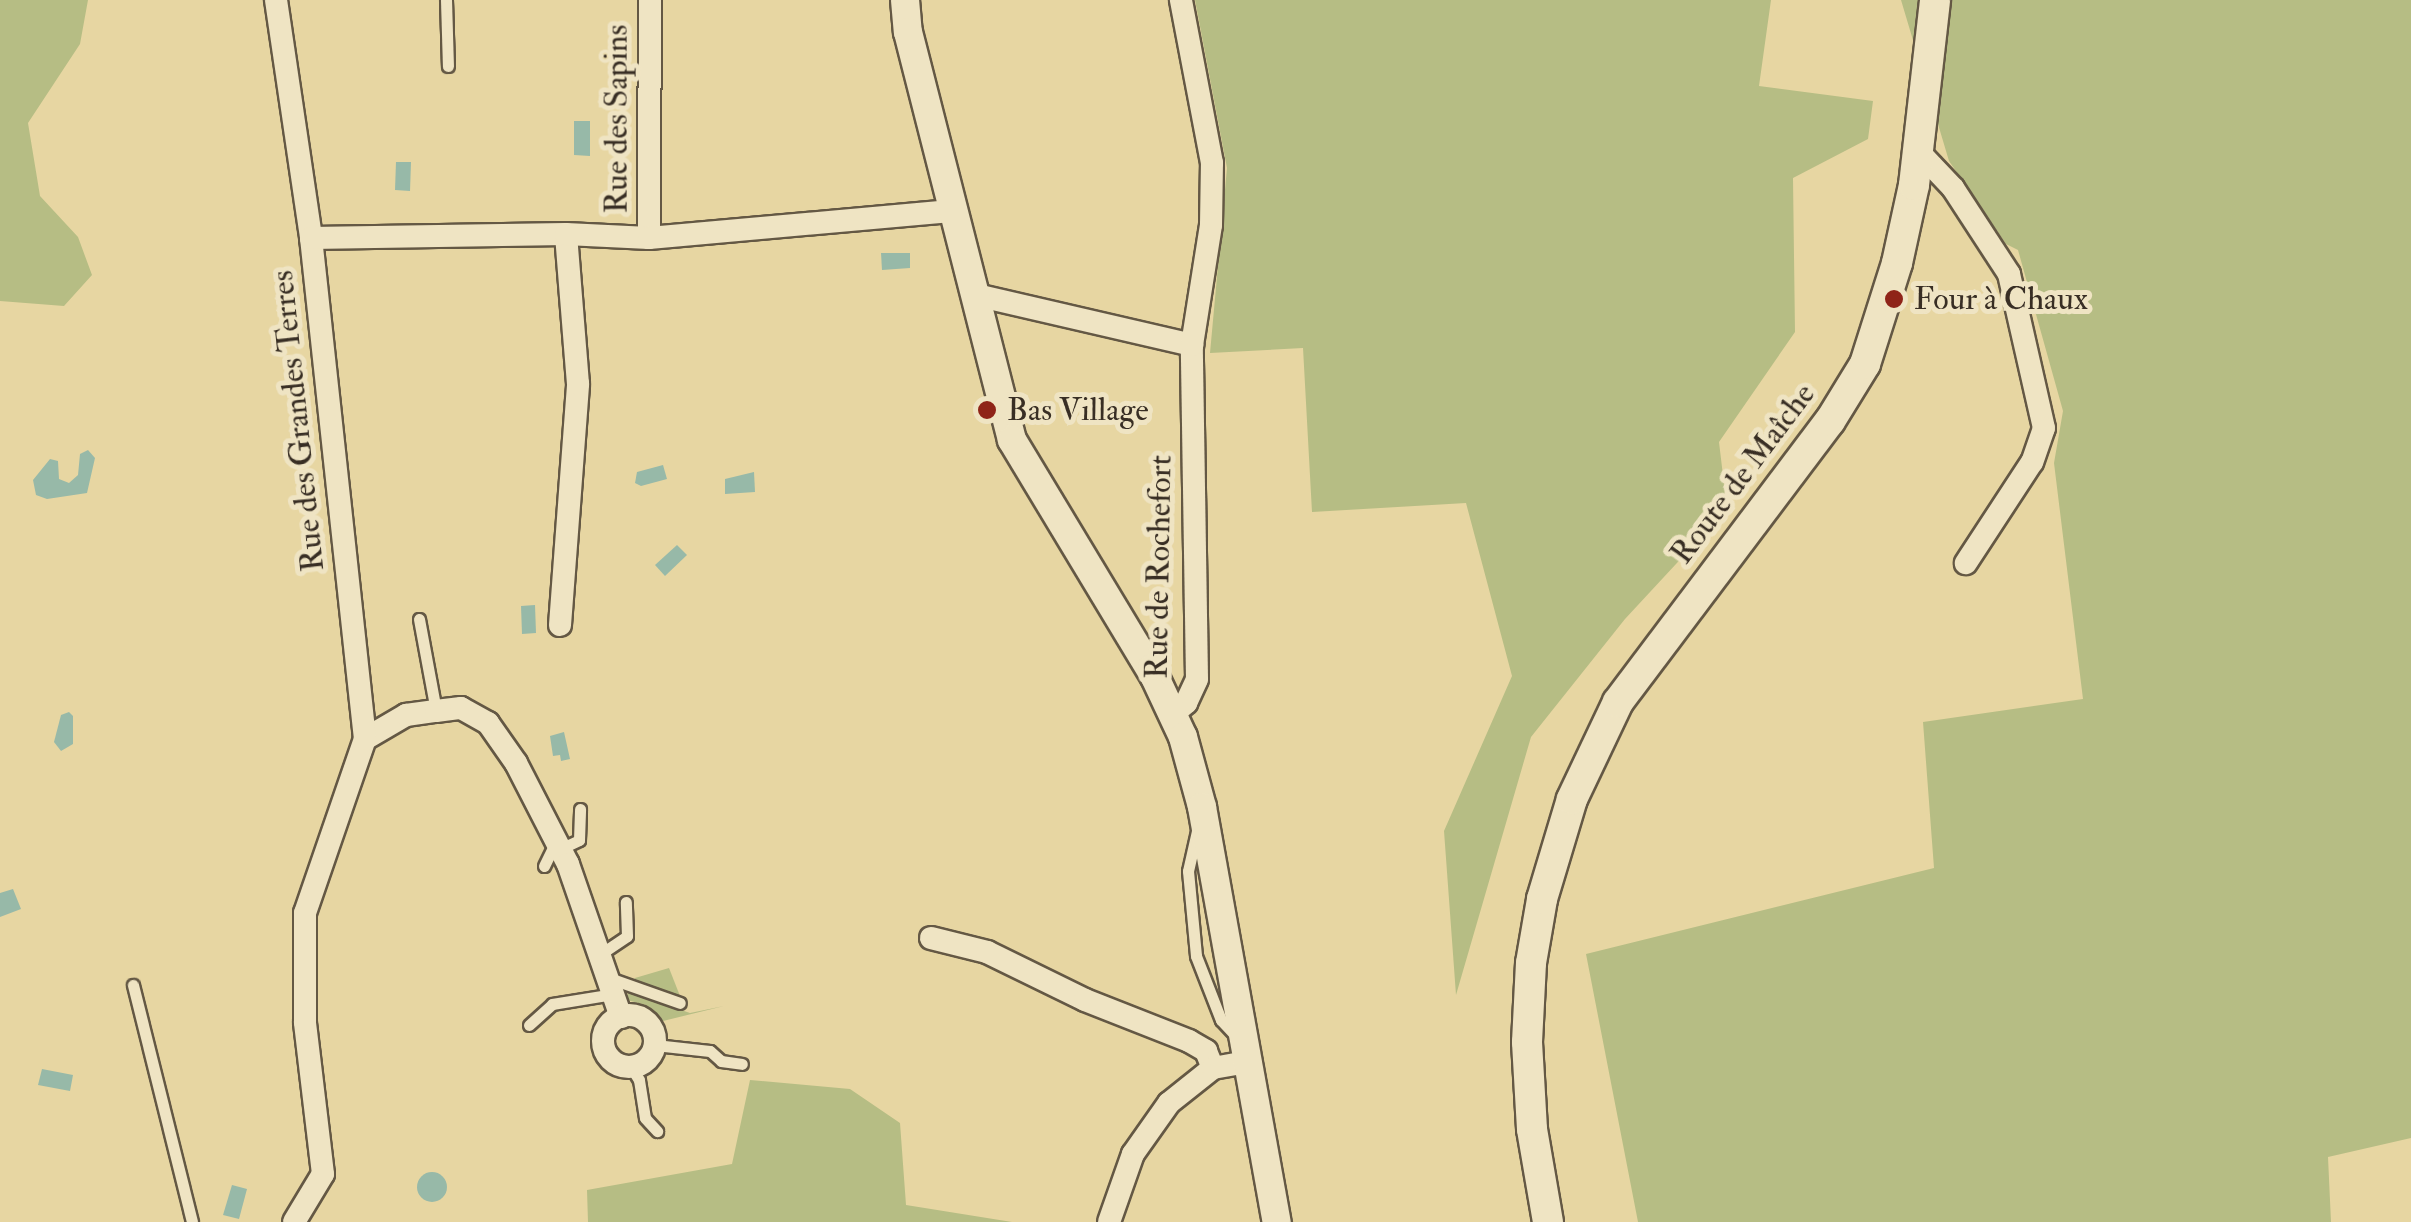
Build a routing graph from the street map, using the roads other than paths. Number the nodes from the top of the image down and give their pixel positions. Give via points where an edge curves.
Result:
1 (276, 0) edge
2 (446, 0) edge
3 (650, 0) edge
4 (905, 0) edge
5 (1181, 0) edge
6 (1935, 0) edge
7 (448, 66) dead end
8 (1918, 151) junction
9 (954, 211) junction
10 (566, 234) junction
11 (311, 238) junction
12 (648, 238) junction
13 (976, 295) junction
14 (1192, 345) junction
15 (1966, 564) dead end
16 (419, 619) dead end
17 (560, 624) dead end
18 (436, 711) junction
19 (1174, 713) junction
20 (364, 740) junction
21 (580, 809) dead end
22 (554, 852) junction
23 (626, 902) dead end
24 (931, 938) dead end
25 (602, 953) junction
26 (133, 985) dead end
27 (611, 986) junction
28 (680, 1004) dead end
29 (621, 1017) junction
30 (529, 1025) dead end
31 (655, 1045) junction
32 (1246, 1054) junction
33 (742, 1064) dead end
34 (631, 1067) junction
35 (1213, 1068) junction
36 (657, 1131) dead end
37 (192, 1222) edge
38 (294, 1222) edge
39 (1109, 1222) edge
40 (1277, 1222) edge
41 (1548, 1222) edge

1 - 11 street
2 - 7 lane
3 - 12 street, Rue des Sapins
4 - 9 street
5 - 14 street, Rue de Rochefort via 1212,162 1211,225
6 - 8 main road, Route de Maîche
8 - 15 street via 1953,188 2009,274 2044,428 2032,462
8 - 41 main road, Route de Maîche via 1898,263 1865,364 1830,422 1618,702 1572,799 1531,964 1532,1129
9 - 12 street, Rue des Grandes Terres
9 - 13 street
10 - 11 street, Rue des Grandes Terres
10 - 12 street, Rue des Grandes Terres
10 - 17 street via 578,384
11 - 20 street, Rue des Grandes Terres
13 - 14 street
13 - 19 street via 1012,440
14 - 19 street, Rue de Rochefort via 1197,678
16 - 18 lane
18 - 20 street via 406,715
18 - 22 street via 460,708 488,723 516,763
19 - 32 street via 1202,808
20 - 38 street, Rue des Grandes Terres via 305,913 305,1022 322,1174
21 - 22 lane via 579,840
22 - 25 street
23 - 25 lane via 626,936
24 - 35 street via 987,952 1189,1041 1206,1051
25 - 27 street
26 - 37 lane
27 - 28 lane
27 - 29 street
27 - 30 lane via 552,1004
29 - 31 street via 646,1022
29 - 34 street via 603,1043 615,1064
31 - 33 lane via 710,1051 720,1061
31 - 34 street via 647,1060
32 - 35 street
32 - 40 street
34 - 36 lane via 645,1118
35 - 39 street via 1168,1102 1133,1154

